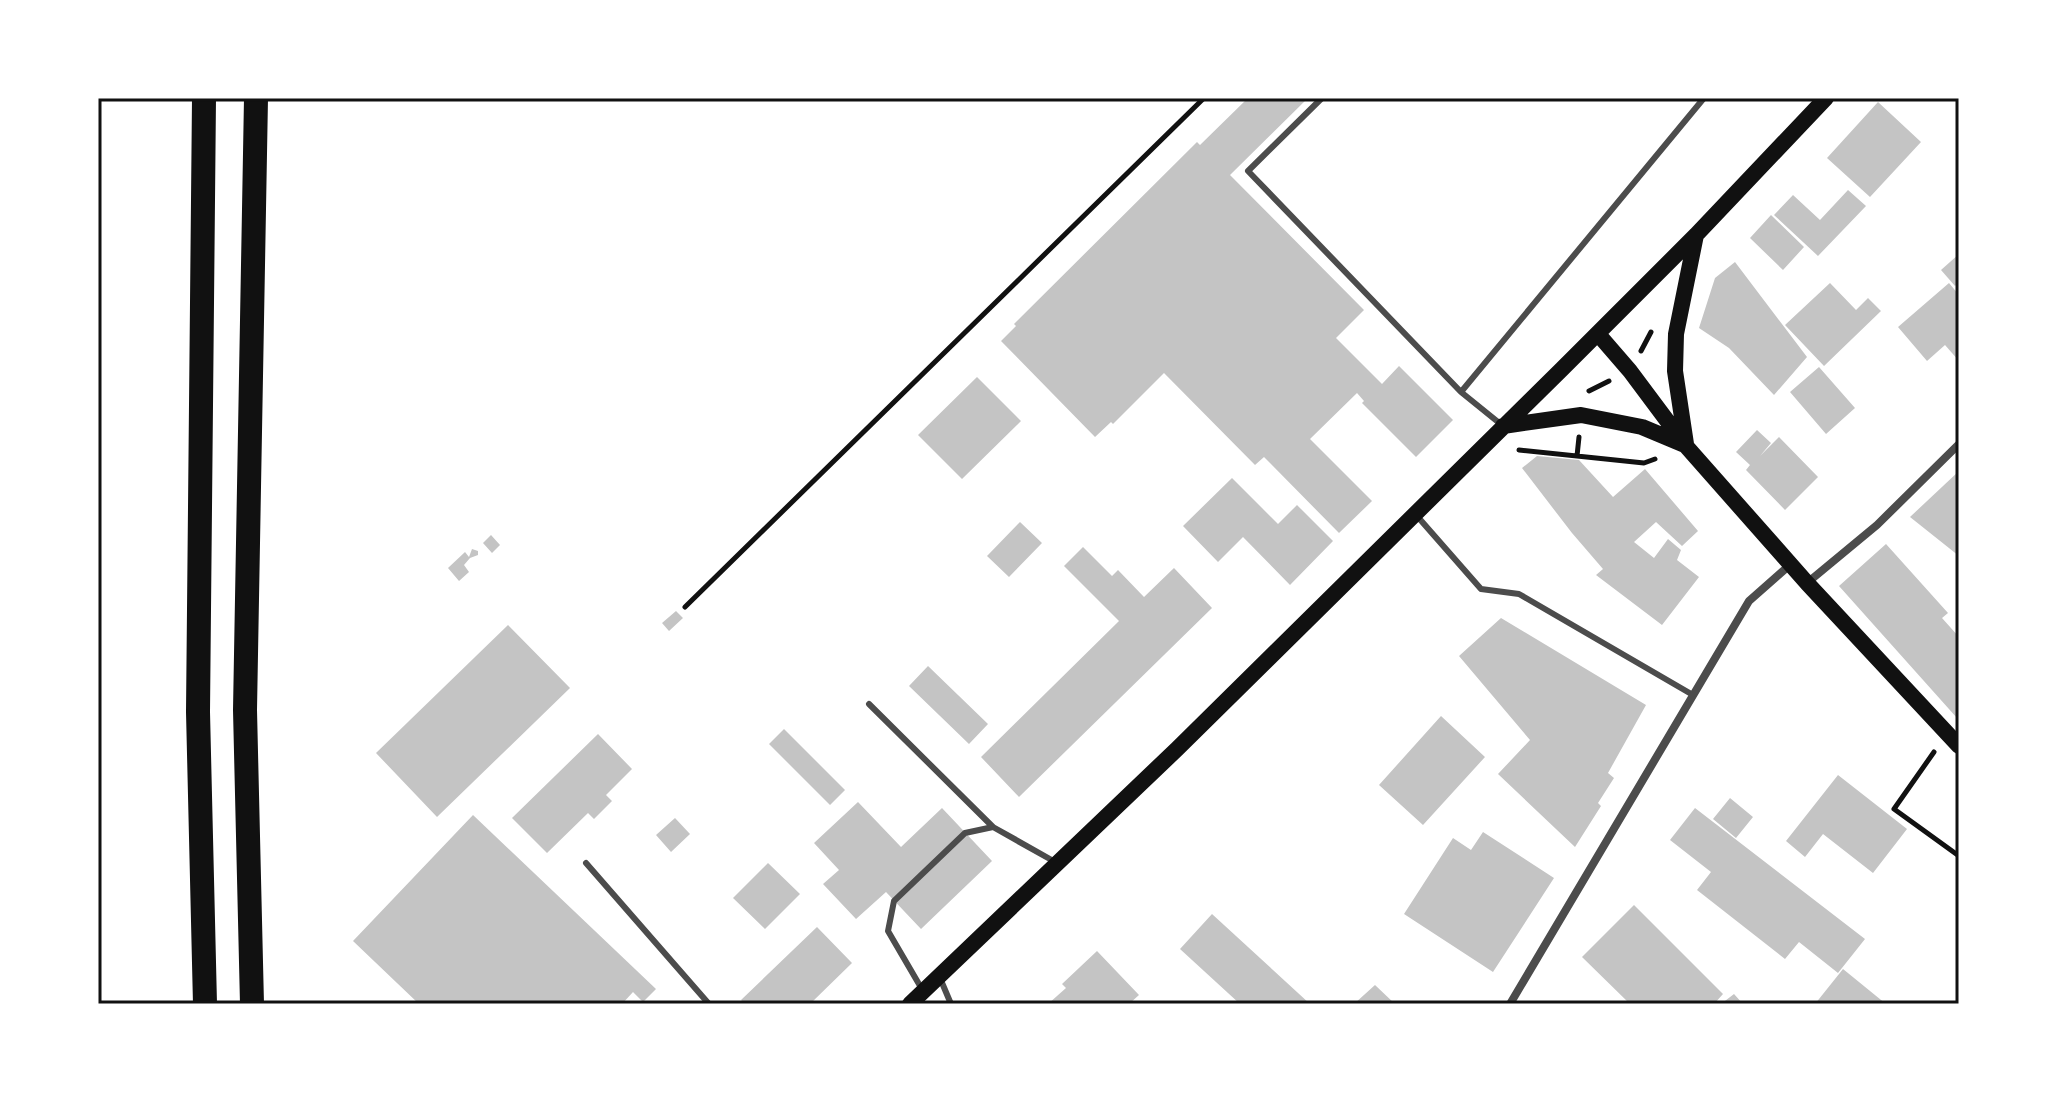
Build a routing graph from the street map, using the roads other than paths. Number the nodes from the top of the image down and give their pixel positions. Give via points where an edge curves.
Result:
1 (204, 98) edge
2 (256, 98) edge
3 (1322, 98) edge
4 (1704, 98) edge
5 (1826, 98) edge
6 (1696, 235) junction
7 (1598, 334) junction
8 (1461, 392) junction
9 (1503, 426) junction
10 (1959, 444) edge
11 (1686, 446) junction
12 (1415, 513) junction
13 (1792, 564) junction
14 (1807, 583) junction
15 (1693, 695) junction
16 (869, 704) dead end
17 (1953, 740) edge
18 (993, 827) junction
19 (586, 863) dead end
20 (1057, 863) junction
21 (938, 976) junction
22 (923, 991) junction
23 (205, 1004) edge
24 (252, 1004) edge
25 (709, 1004) edge
26 (910, 1004) edge
27 (951, 1004) edge
28 (1510, 1004) edge

1 - 23 highway via 198,712
2 - 24 highway via 245,710
3 - 8 lane via 1248,171
4 - 8 lane
5 - 6 main road
6 - 7 main road
6 - 11 main road via 1676,334 1675,371
7 - 9 main road
7 - 11 main road
8 - 9 lane
9 - 11 main road via 1581,415 1642,427
9 - 12 main road
10 - 14 street via 1877,525
11 - 13 main road
12 - 15 lane via 1481,589 1519,594
12 - 20 main road
13 - 14 main road
13 - 15 street via 1749,601
14 - 17 main road
15 - 28 street
16 - 18 lane
18 - 20 lane
18 - 22 lane via 965,833 894,901 888,931
19 - 25 lane
20 - 21 main road
21 - 22 main road
21 - 27 lane
22 - 26 main road

